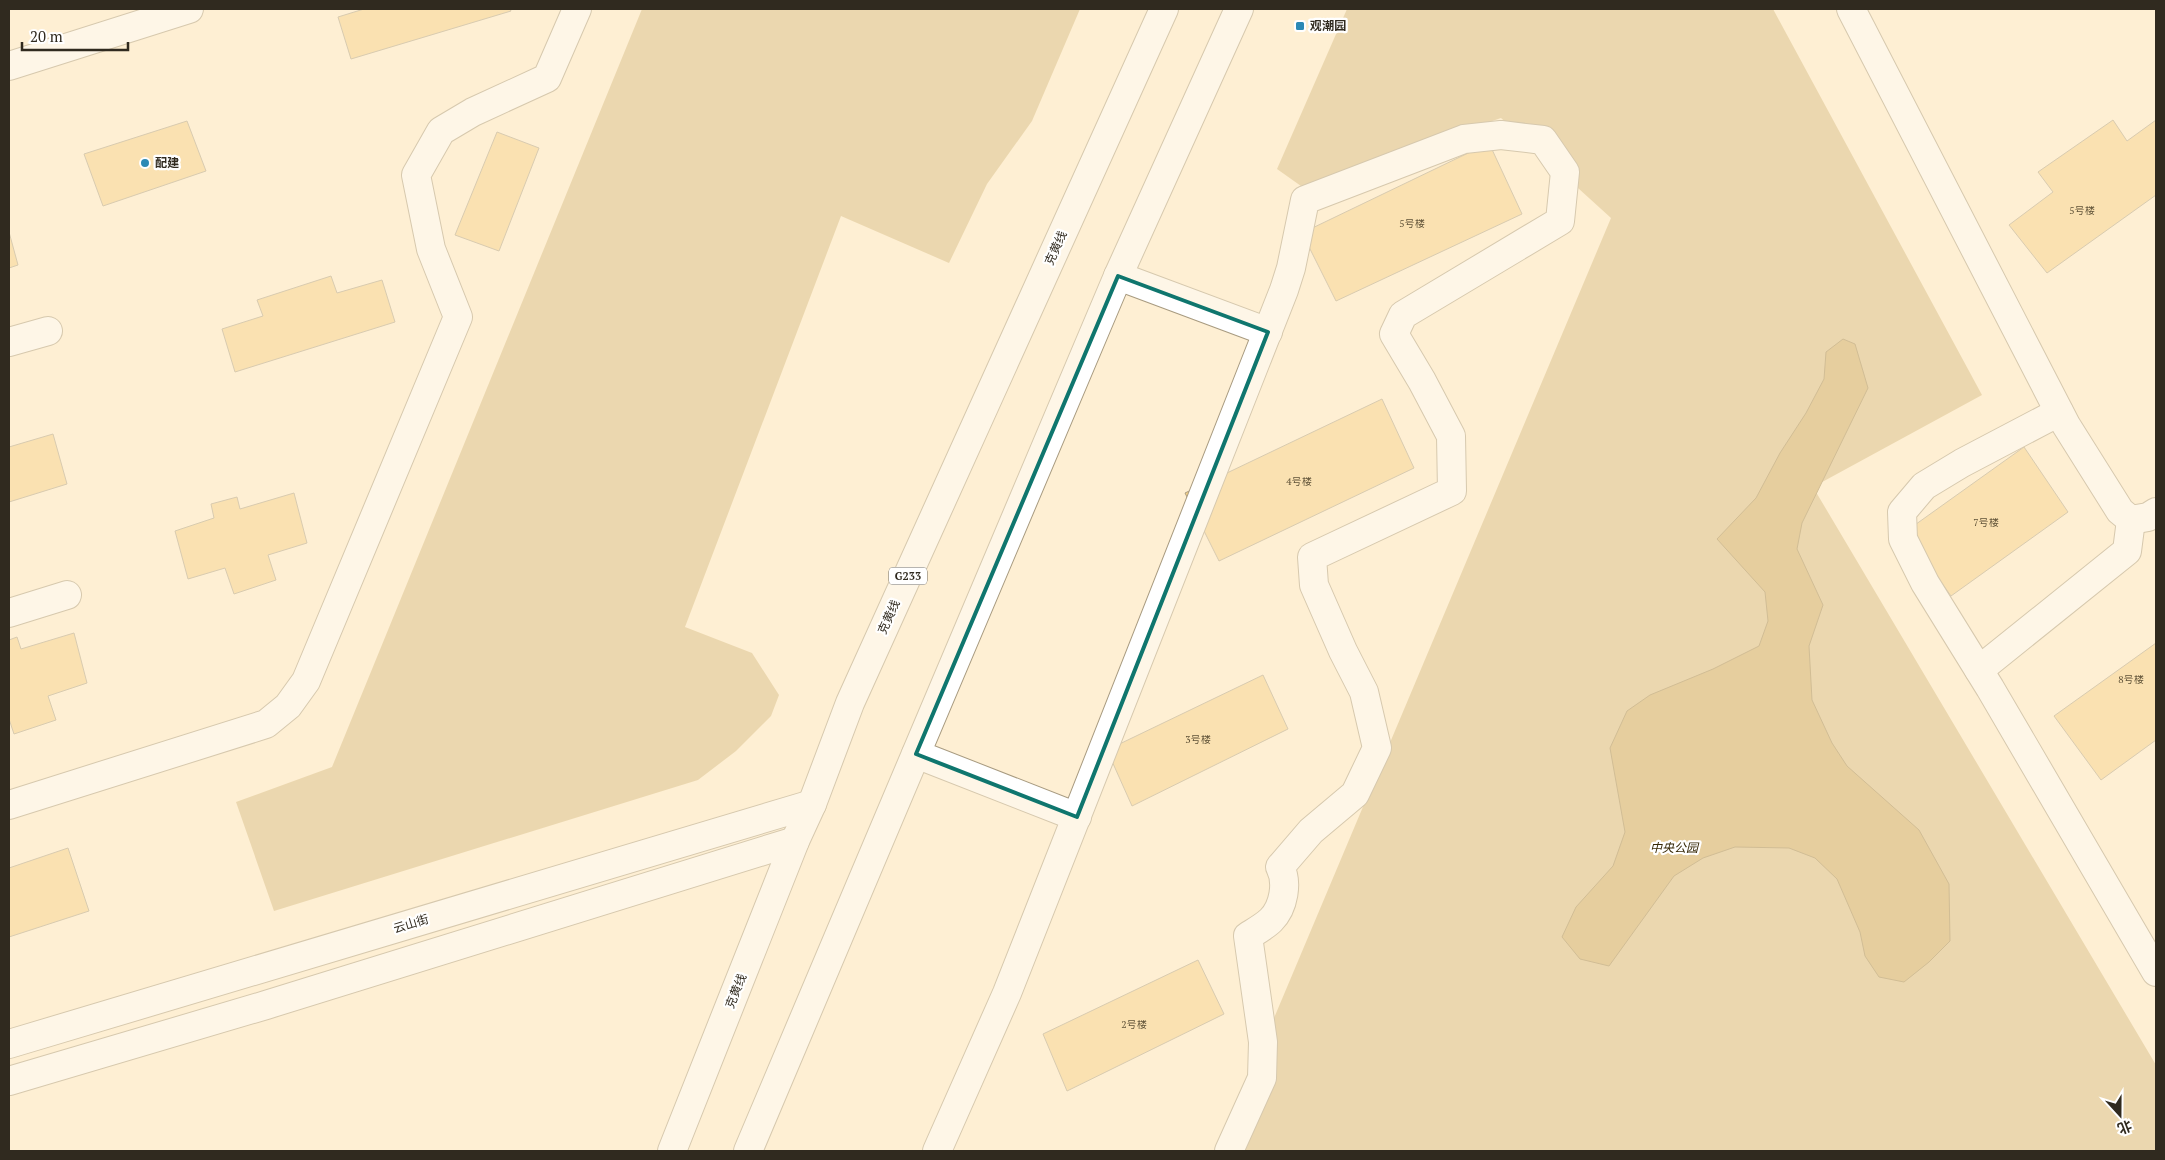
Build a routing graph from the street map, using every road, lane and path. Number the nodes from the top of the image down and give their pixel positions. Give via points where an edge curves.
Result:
1 (189, 9) edge
2 (577, 9) edge
3 (1164, 9) edge
4 (1238, 9) edge
5 (1851, 9) edge
6 (9, 66) edge
7 (1118, 276) junction
8 (48, 331) dead end
9 (1268, 332) junction
10 (9, 342) edge
11 (2059, 412) junction
12 (2156, 512) edge
13 (2131, 520) junction
14 (67, 595) dead end
15 (9, 613) edge
16 (1979, 670) junction
17 (916, 754) junction
18 (812, 804) junction
19 (9, 805) edge
20 (1077, 817) junction
21 (795, 841) junction
22 (2156, 972) edge
23 (9, 1044) edge
24 (9, 1080) edge
25 (672, 1151) edge
26 (748, 1151) edge
27 (937, 1151) edge
28 (1229, 1151) edge

1 - 6 main road
2 - 19 main road via 547,78 473,112 441,131 416,176 431,249 458,318 306,681 288,706 266,724
3 - 18 main road, 克黄线 / G233 via 850,703
4 - 7 main road
5 - 11 main road
7 - 9 main road
7 - 17 main road
8 - 10 main road
9 - 20 main road
9 - 28 main road via 1291,268 1305,200 1464,139 1501,134 1543,140 1565,172 1560,221 1403,315 1394,334 1451,436 1452,491 1312,557 1314,585 1364,692 1377,748 1355,794 1311,831 1280,866 1284,874 1283,899 1273,918 1248,936 1264,1042 1262,1078
11 - 13 main road via 2120,512
11 - 16 main road via 1924,486 1902,512 1903,539 1925,583
12 - 13 main road
13 - 16 main road via 2127,551
14 - 15 main road
16 - 22 main road
17 - 20 main road
17 - 26 main road
18 - 21 main road, 克黄线 / G233
18 - 23 main road, 云山街
20 - 27 main road via 1008,993
21 - 24 main road via 266,1005
21 - 25 main road, 克黄线 / G233

